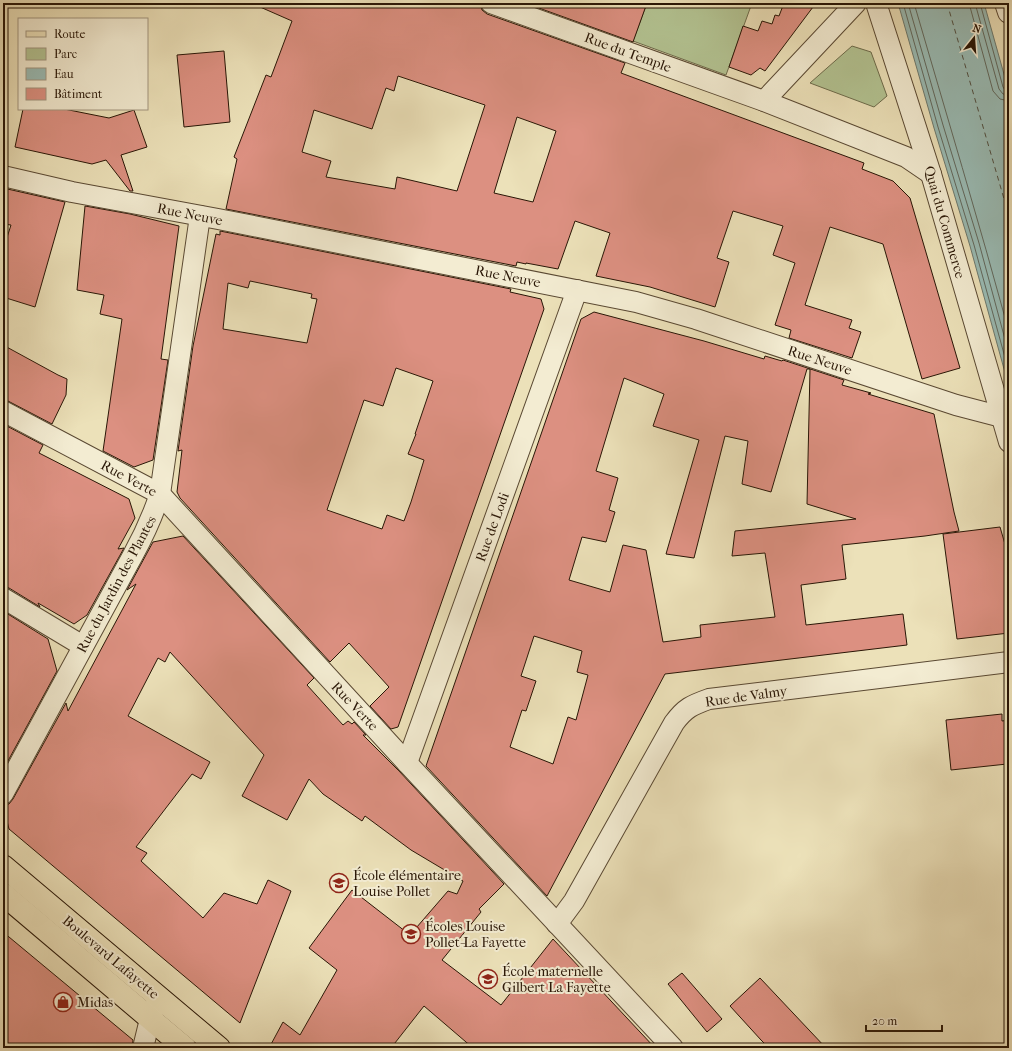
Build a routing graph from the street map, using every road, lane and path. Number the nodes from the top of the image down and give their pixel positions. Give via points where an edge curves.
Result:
1 (491, 3) edge
2 (856, 3) edge
3 (876, 3) edge
4 (1006, 3) edge
5 (1009, 12) edge
6 (764, 101) junction
7 (931, 174) junction
8 (3, 176) edge
9 (200, 216) junction
10 (577, 290) junction
11 (3, 411) edge
12 (1002, 417) junction
13 (1009, 442) edge
14 (160, 494) junction
15 (3, 598) edge
16 (83, 646) junction
17 (1009, 662) edge
18 (407, 763) junction
19 (3, 794) edge
20 (3, 866) edge
21 (3, 894) edge
22 (557, 924) junction
23 (159, 997) junction
24 (150, 1019) junction
25 (142, 1048) edge
26 (185, 1048) edge
27 (219, 1048) edge
28 (672, 1048) edge

1 - 6 street, Rue du Temple
2 - 6 street
3 - 7 street, Quai du Commerce
4 - 5 street
6 - 7 street, Rue du Temple via 906,157
7 - 12 street, Quai du Commerce
8 - 9 street, Rue Neuve
9 - 10 street, Rue Neuve
9 - 14 street, Rue du Jardin des Plantes
10 - 12 street, Rue Neuve via 636,302 696,319 956,405
10 - 18 street, Rue de Lodi
11 - 14 street, Rue Verte
12 - 13 street, Quai du Commerce
14 - 16 street, Rue du Jardin des Plantes via 150,523
14 - 18 street, Rue Verte
15 - 16 street
16 - 19 street, Rue du Jardin des Plantes
17 - 22 street, Rue de Valmy via 709,700 688,708 674,722 574,901
18 - 22 street, Rue Verte
20 - 23 main road, Boulevard Lafayette
21 - 24 main road, Boulevard Lafayette
22 - 28 street, Rue Verte
23 - 24 street
23 - 27 main road, Boulevard Lafayette
24 - 25 street
24 - 26 main road, Boulevard Lafayette

